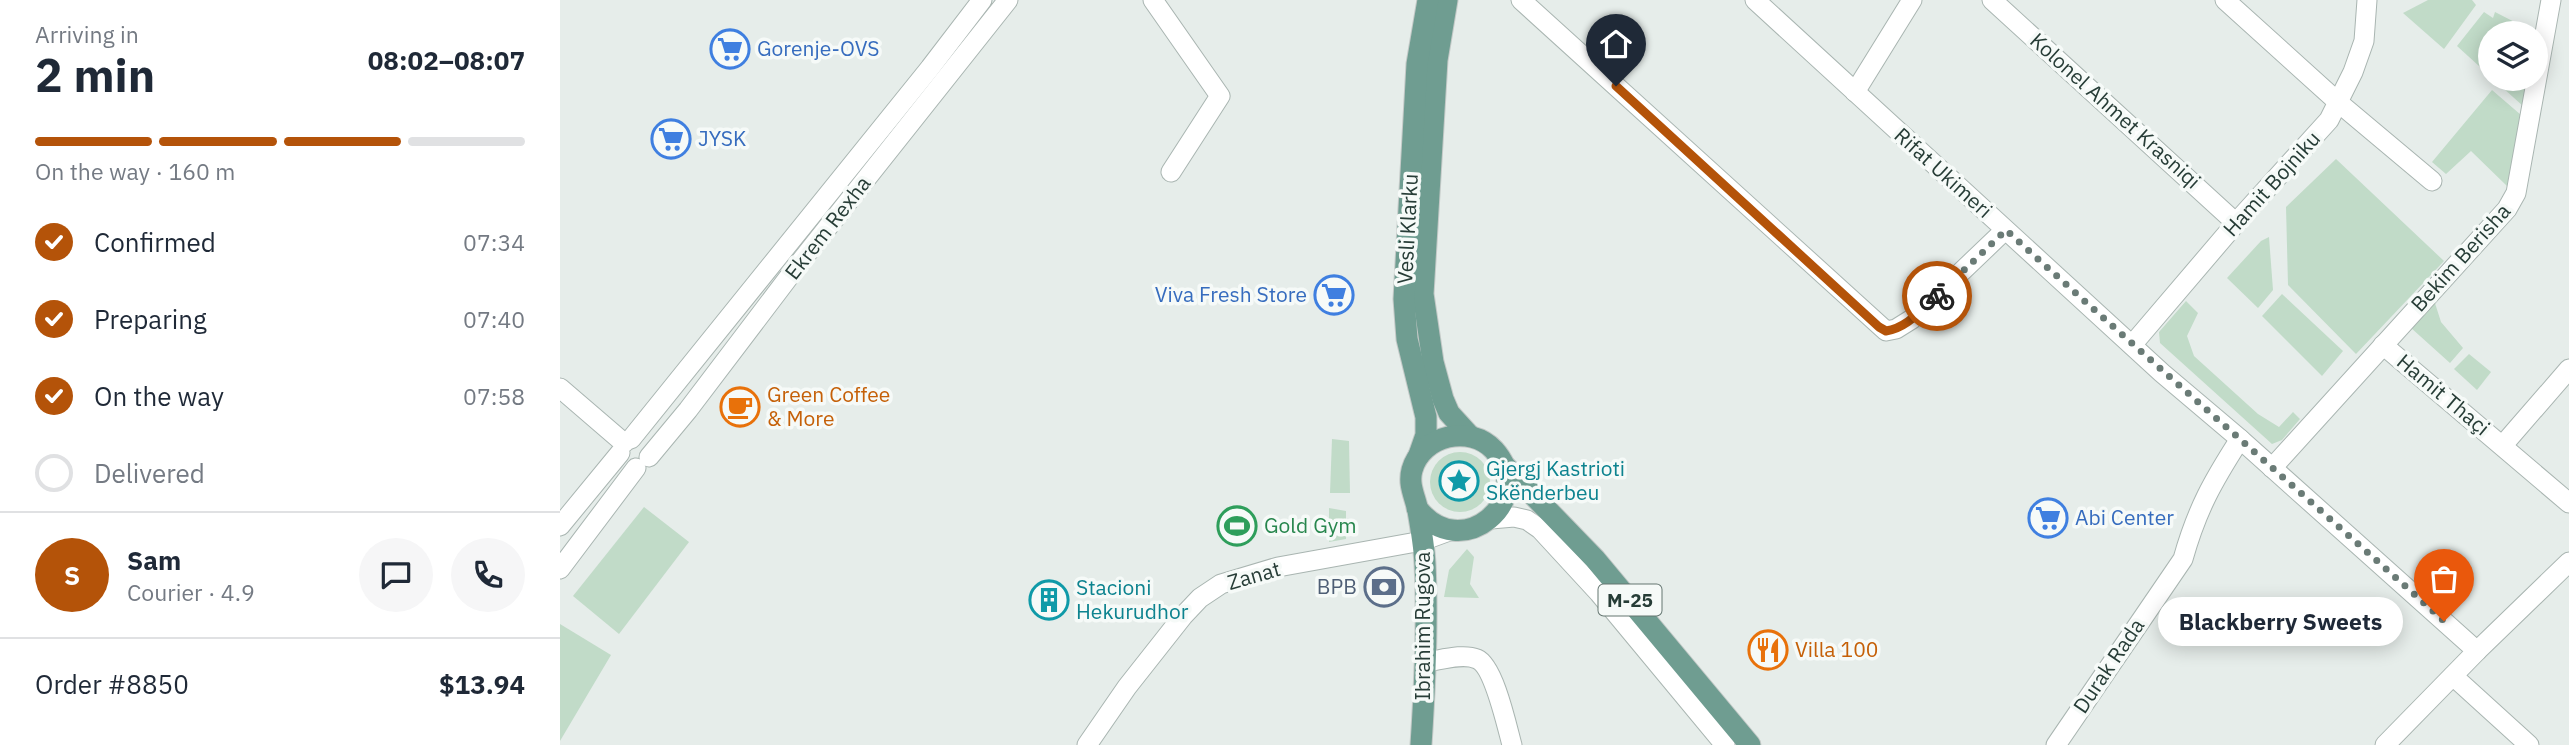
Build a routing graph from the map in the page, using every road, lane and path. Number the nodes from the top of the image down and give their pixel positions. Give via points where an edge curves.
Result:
1 (982, 0) edge
2 (1008, 0) edge
3 (1153, 0) edge
4 (1428, 0) edge
5 (1447, 0) edge
6 (1521, 0) edge
7 (1755, 0) edge
8 (1912, 0) edge
9 (1993, 0) edge
10 (2225, 0) edge
11 (2367, 0) edge
12 (2551, 0) edge
13 (1855, 92) junction
14 (2339, 103) junction
15 (1171, 172) dead end
16 (2432, 181) dead end
17 (2236, 223) junction
18 (2006, 230) junction
19 (2132, 345) junction
20 (2383, 345) junction
21 (2569, 369) edge
22 (560, 388) edge
23 (1469, 436) junction
24 (2240, 439) junction
25 (625, 445) junction
26 (2503, 445) junction
27 (1419, 455) junction
28 (643, 462) junction
29 (1502, 462) junction
30 (2272, 468) junction
31 (2569, 503) edge
32 (1417, 508) junction
33 (1491, 519) junction
34 (560, 526) edge
35 (1452, 530) junction
36 (1422, 541) junction
37 (2569, 562) edge
38 (560, 569) edge
39 (2477, 651) junction
40 (1427, 662) junction
41 (2452, 676) junction
42 (2391, 739) edge
43 (1087, 745) edge
44 (1421, 745) edge
45 (1512, 745) edge
46 (1725, 745) edge
47 (1750, 745) edge
48 (2056, 745) edge
49 (2413, 745) edge
50 (2529, 745) edge

1 - 25 street, Ekrem Rexha
2 - 28 street, Ekrem Rexha
3 - 15 street via 1220,96
4 - 27 main road, Vesli Klarku via 1417,64 1404,299 1407,340 1426,417
5 - 23 main road, Vesli Klarku via 1437,60 1423,294 1443,399
6 - 18 street via 1886,331 1912,319
7 - 13 street, Rifat Ukimeri
8 - 13 street
9 - 17 street, Kolonel Ahmet Krasniqi
10 - 14 street
11 - 14 street, Hamit Bojniku via 2364,41
12 - 20 street, Bekim Berisha via 2516,193 2507,209
13 - 18 street, Rifat Ukimeri
14 - 16 street
14 - 17 street, Hamit Bojniku
17 - 19 street, Hamit Bojniku
18 - 19 street, Rifat Ukimeri
19 - 24 street, Rifat Ukimeri
20 - 26 street, Hamit Thaçi
20 - 30 street, Bekim Berisha
21 - 26 street, Hamit Thaçi
22 - 25 street
23 - 27 main road via 1441,438
23 - 29 main road, M-25 via 1483,441
24 - 30 street, Rifat Ukimeri
24 - 48 street, Durak Rada via 2208,488 2183,559
25 - 28 street via 623,462 631,467
25 - 28 street via 641,439 646,443 649,450
25 - 34 street, Ekrem Rexha
26 - 31 street, Hamit Thaçi
27 - 32 main road via 1410,481
28 - 38 street, Ekrem Rexha
29 - 33 main road via 1506,492
29 - 47 main road, M-25 via 1595,559
30 - 39 street, Rifat Ukimeri
32 - 35 main road via 1432,523
32 - 36 main road, Ibrahim Rugova
33 - 35 main road via 1478,527
33 - 46 street via 1514,516 1540,529
35 - 36 street, Zanat
36 - 40 main road, Ibrahim Rugova
36 - 43 street, Zanat via 1278,567 1221,584 1183,616
37 - 39 street
39 - 41 street
40 - 44 main road, Ibrahim Rugova
40 - 45 street via 1465,657 1482,663 1498,693
41 - 42 street
41 - 50 street
42 - 49 street

